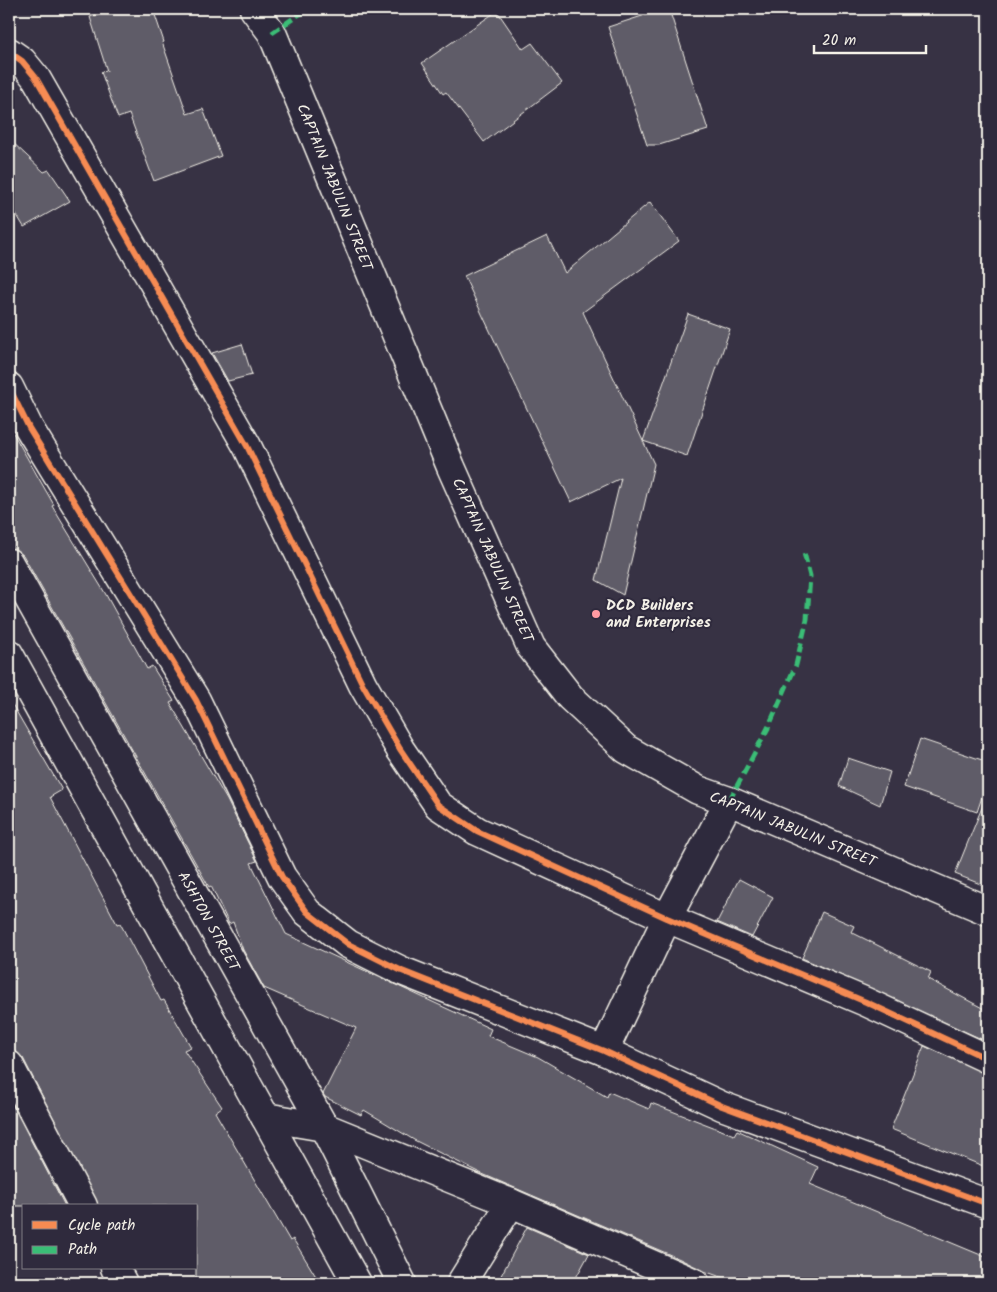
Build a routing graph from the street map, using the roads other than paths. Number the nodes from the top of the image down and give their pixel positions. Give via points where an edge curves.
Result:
1 (254, 9) edge
2 (9, 52) edge
3 (9, 387) edge
4 (9, 563) edge
5 (9, 654) edge
6 (729, 801) junction
7 (988, 911) edge
8 (667, 918) junction
9 (604, 1052) junction
10 (988, 1059) edge
11 (9, 1065) edge
12 (265, 1117) junction
13 (324, 1127) junction
14 (511, 1203) junction
15 (82, 1204) edge
16 (988, 1204) edge
17 (116, 1270) edge
18 (123, 1283) edge
19 (357, 1283) edge
20 (402, 1283) edge
21 (461, 1283) edge
22 (692, 1283) edge

1 - 6 street, CAPTAIN JABULIN STREET via 272,33 451,467 531,647 570,697 626,749 698,790
2 - 8 street via 22,61 36,78 237,429 362,685 438,805 477,832
3 - 9 street via 29,428 196,700 282,877 307,912 348,944 402,971
4 - 13 street, ASHTON STREET
5 - 12 street
6 - 7 street, CAPTAIN JABULIN STREET
6 - 8 street
8 - 9 street
8 - 10 street via 866,1002
9 - 16 street via 722,1106
11 - 15 street
12 - 13 street
12 - 19 street
13 - 14 street
13 - 20 street, ASHTON STREET
14 - 21 street
14 - 22 street
17 - 18 street

